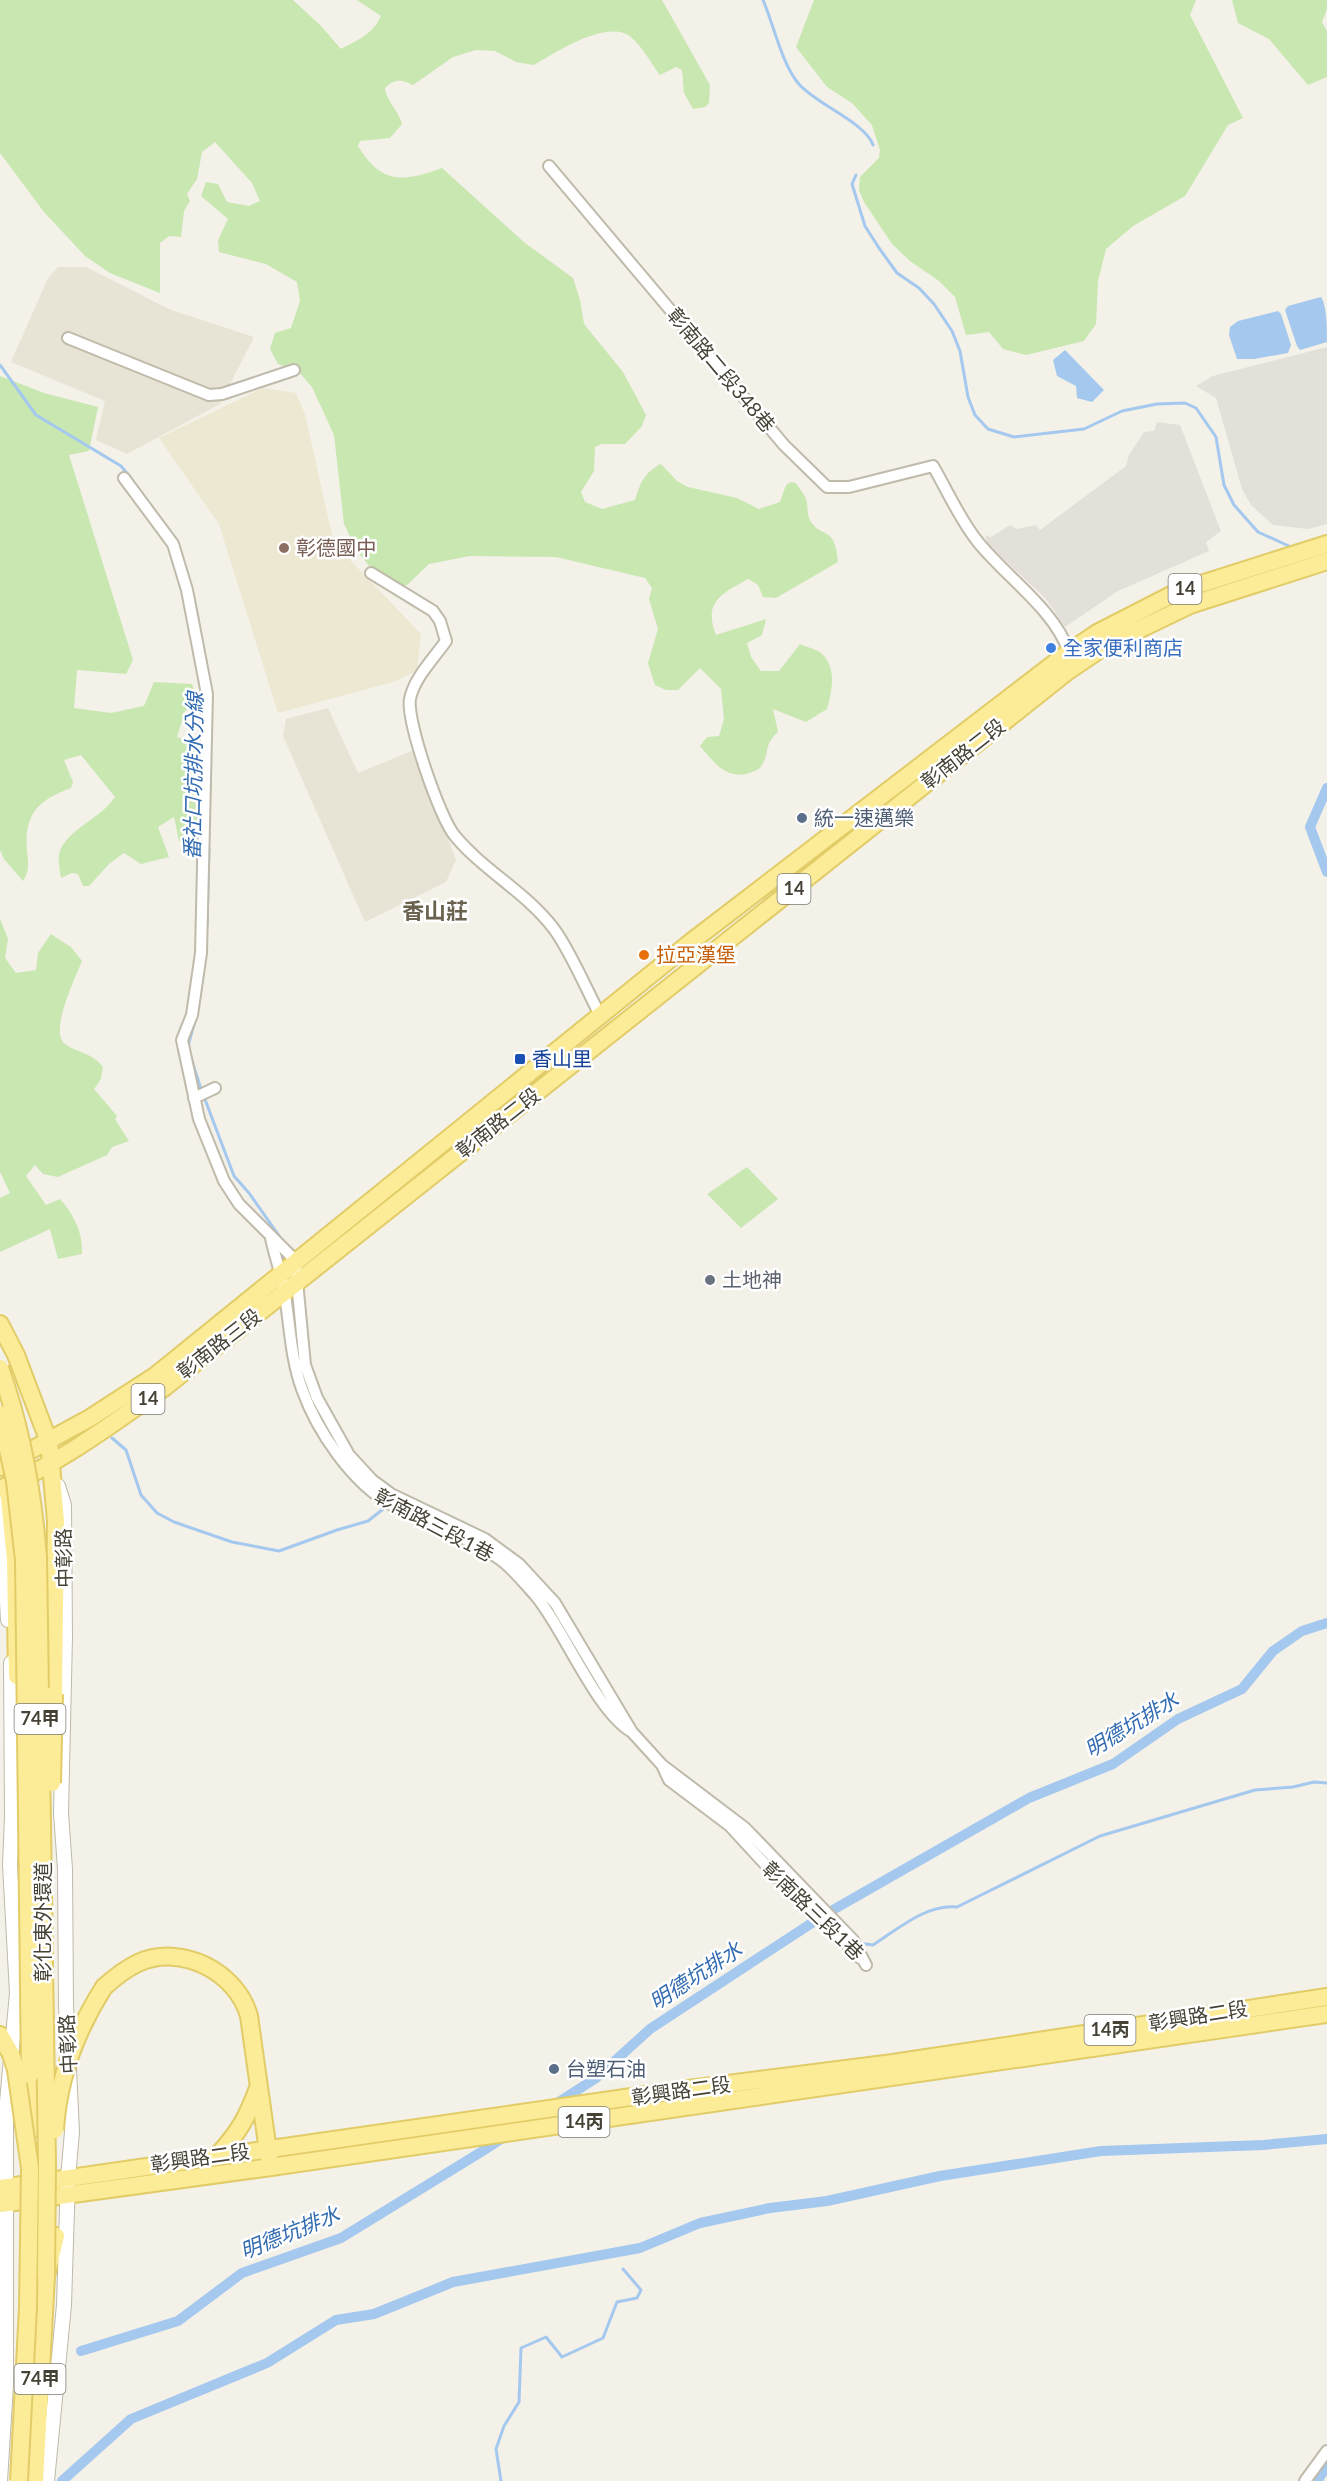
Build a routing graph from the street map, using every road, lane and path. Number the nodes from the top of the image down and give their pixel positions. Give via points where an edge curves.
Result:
1 (549, 166) dead end
2 (68, 338) dead end
3 (294, 370) dead end
4 (124, 478) dead end
5 (1319, 555) edge
6 (371, 573) dead end
7 (1141, 620) junction
8 (1069, 652) junction
9 (1068, 671) junction
10 (930, 758) junction
11 (941, 772) junction
12 (602, 1017) junction
13 (611, 1034) junction
14 (215, 1088) dead end
15 (194, 1098) junction
16 (271, 1238) junction
17 (295, 1260) junction
18 (279, 1274) junction
19 (298, 1282) junction
20 (285, 1293) junction
21 (0, 1324) edge
22 (0, 1368) edge
23 (0, 1414) edge
24 (49, 1442) junction
25 (2, 1460) edge
26 (51, 1464) junction
27 (4, 1487) edge
28 (632, 1732) junction
29 (61, 1813) junction
30 (12, 1816) junction
31 (10, 1865) junction
32 (65, 1869) junction
33 (36, 1894) junction
34 (833, 1924) dead end
35 (1327, 1997) edge
36 (1327, 2014) edge
37 (0, 2036) edge
38 (259, 2084) junction
39 (267, 2149) junction
40 (217, 2156) junction
41 (30, 2168) junction
42 (270, 2168) junction
43 (68, 2186) junction
44 (3, 2196) edge
45 (46, 2276) junction
46 (1327, 2451) edge
47 (0, 2481) edge
48 (19, 2481) edge
49 (35, 2481) edge
50 (47, 2481) edge
51 (1305, 2481) edge

1 - 8 street, 彰南路二段348巷 via 784,445 827,487 849,487 933,465 976,540 1038,604 1064,636
2 - 3 street via 208,395
4 - 15 street via 173,544 188,590 207,694 201,953 192,1015 182,1040
5 - 7 main road, 彰南路二段 / 14
6 - 12 street via 433,611 440,621 446,641 415,685 410,700 432,788 453,834 485,867 532,904 555,930
7 - 8 main road, 彰南路二段 / 14 via 1097,633
7 - 9 main road, 彰南路二段 / 14
8 - 9 main road
8 - 10 main road, 彰南路二段 / 14
9 - 11 main road, 彰南路二段 / 14
10 - 11 main road
10 - 12 main road, 彰南路二段 / 14 via 692,942
11 - 13 main road, 彰南路二段 / 14
12 - 13 main road
12 - 17 main road, 彰南路二段 / 14
13 - 19 main road, 彰南路二段 / 14
14 - 15 street
15 - 16 street via 198,1119 224,1181 239,1204
16 - 17 street
16 - 18 street, 彰南路三段1巷
17 - 18 main road, 14
17 - 19 street, 彰南路三段1巷
18 - 20 street, 彰南路三段1巷
18 - 24 main road, 彰南路三段 / 14 via 155,1376
19 - 20 main road, 14
19 - 28 street, 彰南路三段1巷 via 305,1365 317,1398 349,1455 391,1494 502,1550 519,1564 555,1604
20 - 26 main road, 彰南路三段 / 14 via 165,1387
20 - 28 street, 彰南路三段1巷 via 302,1390 341,1460 368,1489 391,1504 443,1527 503,1561 537,1597 620,1725
21 - 24 main road
22 - 33 main road, 彰化東外環道 / 74甲, bridge via 22,1438 38,1558
23 - 33 main road, 彰化東外環道 / 74甲, bridge via 15,1481 24,1560
24 - 25 main road, 彰南路三段 / 14
24 - 26 main road
25 - 27 main road
26 - 27 main road, 彰南路三段 / 14
26 - 29 street, 中彰路 via 64,1505
26 - 33 main road, bridge via 56,1558 51,1831
27 - 30 street
27 - 33 main road, bridge via 15,1560 20,1825
28 - 34 street, 彰南路三段1巷 via 662,1765 745,1828
29 - 30 street
29 - 32 street, 中彰路
30 - 31 street
31 - 32 street
31 - 44 street via 17,1993
32 - 43 street, 中彰路 via 72,2132
33 - 41 main road, 彰化東外環道 / 74甲, bridge
33 - 45 main road, 彰化東外環道 / 74甲, bridge via 47,2163
35 - 39 main road, 彰興路二段 / 14丙 via 893,2063
36 - 42 main road, 彰興路二段 / 14丙
37 - 41 main road, bridge via 16,2070
38 - 39 main road
38 - 40 main road via 248,2117
38 - 45 main road, bridge via 245,2001 217,1972 183,1958 161,1958 139,1962 104,1987 71,2047 56,2107 56,2236
39 - 40 main road, 彰興路二段 / 14丙
39 - 42 main road
40 - 43 main road, 彰興路二段 / 14丙
41 - 48 main road, 彰化東外環道 / 74甲, bridge
42 - 43 main road, 彰興路二段 / 14丙
43 - 44 main road, 彰興路二段 / 14丙
43 - 50 street, 中彰路 via 64,2305
44 - 47 street via 6,2385
45 - 49 main road, 彰化東外環道 / 74甲
46 - 51 street

